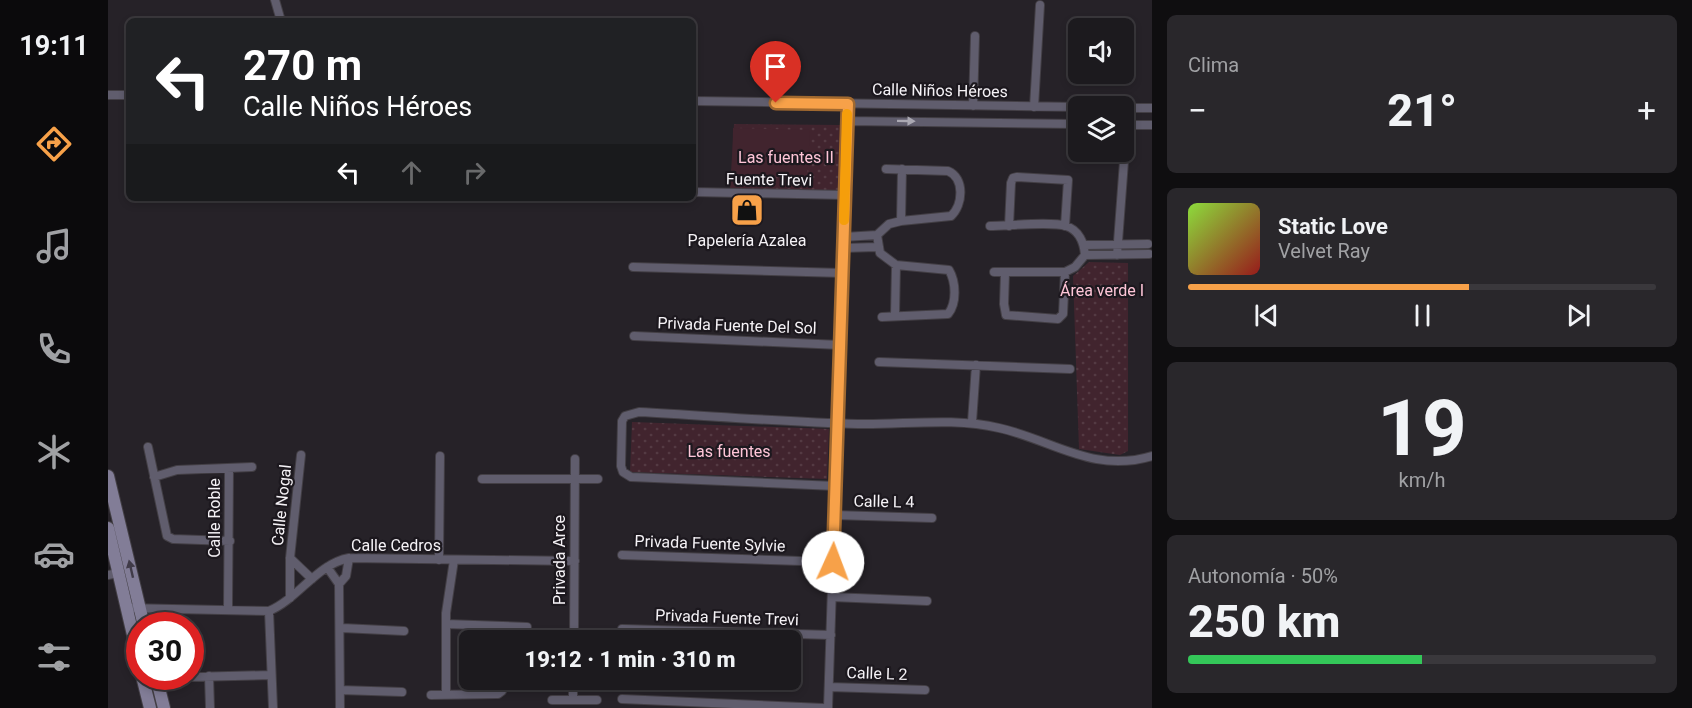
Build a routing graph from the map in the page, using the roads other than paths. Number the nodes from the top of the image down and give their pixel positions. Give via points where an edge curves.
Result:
1 (275, 0) edge
2 (1040, 5) dead end
3 (280, 18) edge
4 (975, 36) dead end
5 (108, 95) edge
6 (126, 95) edge
7 (696, 101) edge
8 (848, 104) junction
9 (973, 106) junction
10 (1034, 107) junction
11 (1068, 107) edge
12 (1134, 108) edge
13 (1152, 108) edge
14 (847, 121) junction
15 (1068, 124) edge
16 (1134, 125) edge
17 (1152, 125) edge
18 (1124, 162) edge
19 (886, 169) dead end
20 (902, 169) junction
21 (696, 192) edge
22 (845, 195) junction
23 (901, 221) junction
24 (990, 226) dead end
25 (1009, 226) junction
26 (1065, 226) junction
27 (877, 235) junction
28 (844, 237) junction
29 (1150, 241) edge
30 (1084, 244) junction
31 (1118, 244) junction
32 (878, 247) junction
33 (843, 248) junction
34 (1085, 255) junction
35 (1117, 255) junction
36 (1150, 256) edge
37 (896, 265) junction
38 (633, 267) dead end
39 (994, 272) dead end
40 (1065, 272) junction
41 (842, 273) junction
42 (1005, 273) junction
43 (895, 316) junction
44 (882, 317) dead end
45 (634, 336) dead end
46 (840, 345) junction
47 (879, 362) dead end
48 (976, 365) junction
49 (1070, 369) dead end
50 (972, 422) junction
51 (837, 423) junction
52 (148, 447) dead end
53 (301, 455) dead end
54 (440, 456) dead end
55 (1152, 456) edge
56 (575, 459) dead end
57 (252, 467) dead end
58 (229, 469) junction
59 (108, 476) edge
60 (154, 477) junction
61 (482, 479) dead end
62 (598, 479) dead end
63 (575, 480) junction
64 (835, 486) junction
65 (834, 515) junction
66 (932, 518) dead end
67 (112, 536) edge
68 (230, 541) junction
69 (621, 555) dead end
70 (290, 558) junction
71 (349, 558) junction
72 (439, 560) junction
73 (454, 560) junction
74 (575, 561) junction
75 (833, 562) junction
76 (327, 567) junction
77 (113, 574) edge
78 (312, 579) junction
79 (339, 584) junction
80 (832, 597) junction
81 (290, 598) junction
82 (927, 601) dead end
83 (126, 608) junction
84 (140, 608) junction
85 (228, 608) junction
86 (269, 611) junction
87 (127, 612) edge
88 (141, 612) edge
89 (446, 624) junction
90 (508, 627) junction
91 (526, 627) dead end
92 (342, 628) junction
93 (622, 628) dead end
94 (508, 630) edge
95 (574, 630) edge
96 (404, 631) dead end
97 (831, 635) junction
98 (271, 675) junction
99 (204, 676) edge
100 (208, 676) junction
101 (829, 687) junction
102 (146, 690) edge
103 (160, 690) edge
104 (340, 690) junction
105 (502, 690) edge
106 (573, 690) edge
107 (925, 690) dead end
108 (402, 692) dead end
109 (446, 694) junction
110 (431, 695) dead end
111 (573, 699) junction
112 (622, 699) dead end
113 (552, 700) dead end
114 (597, 700) dead end
115 (150, 708) edge
116 (164, 708) edge
117 (210, 708) edge
118 (273, 708) edge
119 (340, 708) edge
120 (823, 708) edge
121 (828, 708) edge

1 - 3 street
2 - 10 street
4 - 9 street
5 - 6 street
7 - 8 street, Calle Niños Héroes
8 - 9 street, Calle Niños Héroes
8 - 14 street
9 - 10 street, Calle Niños Héroes
10 - 11 street, Calle Niños Héroes
12 - 13 street
14 -> 15 street
14 - 22 street
16 - 17 street
18 - 31 street
19 - 20 street
20 - 23 street
20 - 23 street via 955,174 960,195 957,210 951,216
21 - 22 street, Fuente Trevi
22 - 28 street
23 - 27 street via 889,224
24 - 25 street
25 - 26 street
25 - 26 street via 1011,183 1017,177 1068,180
26 - 30 street
27 - 28 street
27 - 32 street
28 - 33 street
29 - 31 street
29 - 36 street
30 - 31 street
30 - 34 street
31 - 35 street
32 - 33 street
32 - 37 street via 880,254
33 - 41 street
34 - 35 street
34 - 40 street
35 - 36 street
37 - 43 street
37 - 43 street via 949,270 954,283 954,304 948,314
38 - 41 street
39 - 42 street
40 - 42 street
40 - 42 street via 1063,314 1058,320 1006,315
41 - 46 street
43 - 44 street
45 - 46 street, Privada Fuente Del Sol
46 - 51 street
47 - 48 street
48 - 49 street
48 - 50 street
50 - 51 street
50 - 55 street via 1035,438 1090,459 1123,462
51 - 64 street
51 - 64 street via 630,413 622,421 622,472 631,477
52 - 60 street
53 - 70 street, Calle Nogal
54 - 72 street
56 - 63 street, Privada Arce
57 - 58 street
58 - 60 street, Calle Roble via 177,470
58 - 68 street, Calle Roble
59 - 67 main road
60 - 68 street via 167,536
61 - 63 street
62 - 63 street
63 - 74 street, Privada Arce
64 - 65 street
65 - 66 street, Calle L 4
65 - 75 street
67 - 77 main road
84 -> 67 main road
68 - 85 street, Calle Roble
69 - 75 street, Privada Fuente Sylvie
70 - 78 street, Calle Nogal
70 - 81 street, Calle Nogal
71 - 72 street, Calle Cedros
71 - 76 street, Calle Cedros
71 - 79 street via 346,576
72 - 73 street, Calle Cedros
73 - 74 street, Calle Cedros
73 - 89 street
74 - 95 street, Privada Arce
75 - 80 street
76 - 78 street, Calle Cedros
76 - 79 street
77 - 83 main road
78 - 81 street, Calle Cedros
79 - 92 street
80 - 82 street
80 - 97 street
81 - 86 street, Calle Cedros
83 - 84 street
83 - 87 main road
84 - 85 street
84 - 88 main road
85 - 86 street
86 - 98 street
89 - 90 street
89 - 109 street
90 - 91 street
90 - 94 street
92 - 96 street
92 - 104 street
93 - 97 street, Privada Fuente Trevi
97 - 101 street
98 - 100 street
98 - 118 street
99 - 100 street
100 - 117 street
101 - 107 street, Calle L 2
101 - 121 street
102 - 115 main road
103 - 116 main road
104 - 108 street
104 - 119 street
105 - 109 street via 494,695
106 - 111 street
109 - 110 street
111 - 113 street
111 - 114 street
112 - 120 street

